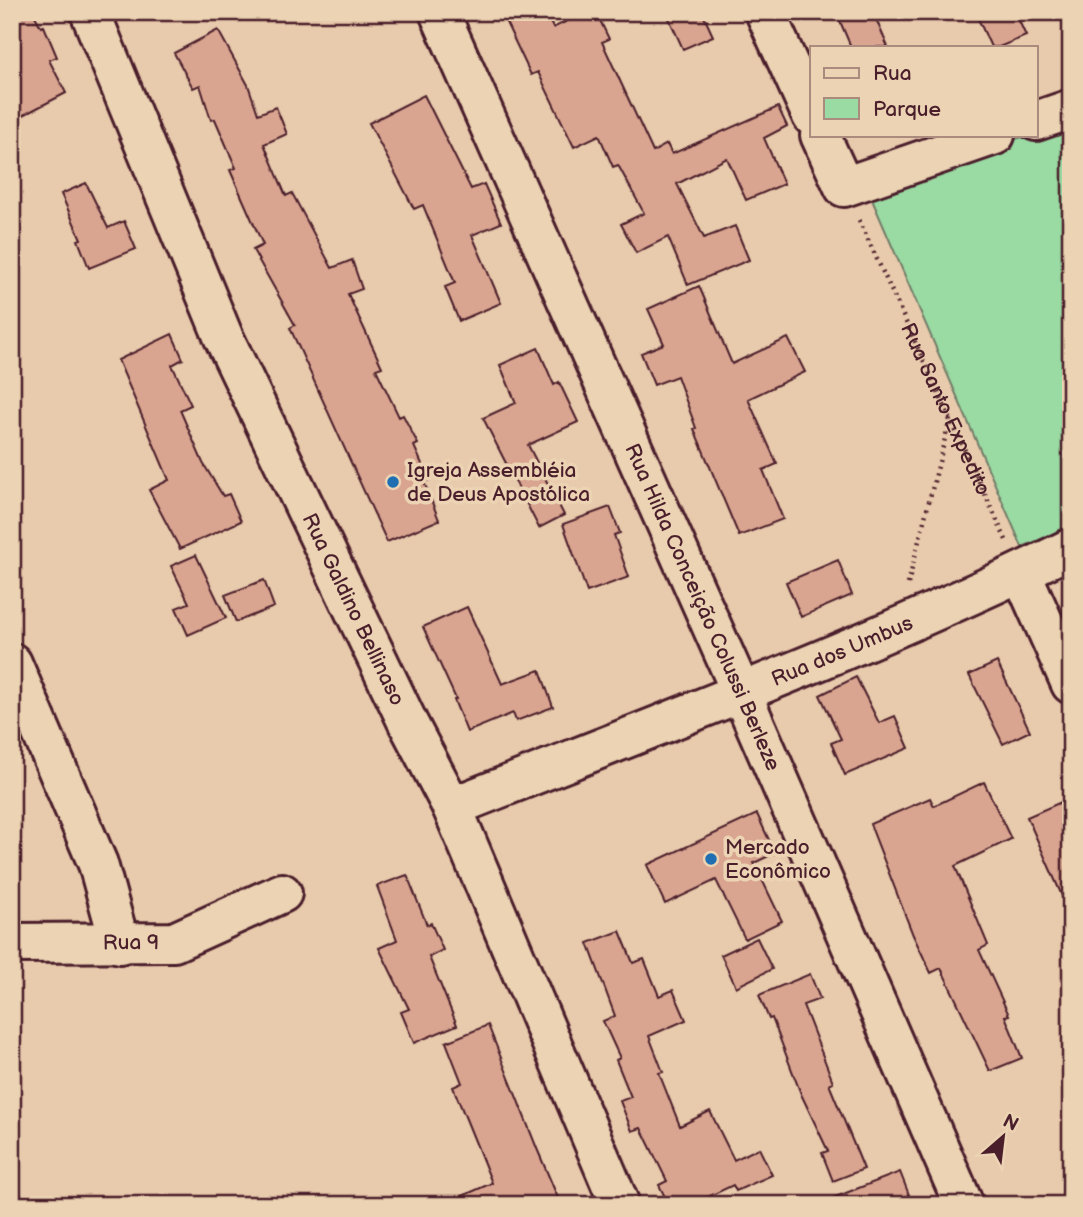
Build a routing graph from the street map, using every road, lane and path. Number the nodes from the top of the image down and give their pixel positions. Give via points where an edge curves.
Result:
1 (90, 12) edge
2 (439, 12) edge
3 (765, 12) edge
4 (1071, 108) edge
5 (810, 112) edge
6 (1038, 120) edge
7 (820, 136) edge
8 (992, 136) edge
9 (844, 187) junction
10 (950, 418) junction
11 (1071, 548) edge
12 (1021, 572) junction
13 (897, 626) junction
14 (12, 663) edge
15 (1071, 684) edge
16 (741, 692) junction
17 (452, 807) junction
18 (282, 893) dead end
19 (12, 943) edge
20 (120, 944) junction
21 (620, 1205) edge
22 (964, 1205) edge

1 - 17 street, Rua Galdino Bellinaso via 223,336
2 - 16 street, Rua Hilda Conceição Colussi Berleze
3 - 5 street
4 - 6 street
7 - 9 street
8 - 9 street
9 - 10 path, Rua Santo Expedito
10 - 12 path, Rua Santo Expedito
10 - 13 path
11 - 12 street, Rua dos Umbus
12 - 13 street, Rua dos Umbus
12 - 15 street
13 - 16 street, Rua dos Umbus
14 - 20 street via 98,864
16 - 17 street, Rua dos Umbus
16 - 22 street, Rua Hilda Conceição Colussi Berleze
17 - 21 street, Rua Galdino Bellinaso
18 - 20 street, Rua 9 via 174,942
19 - 20 street, Rua 9

